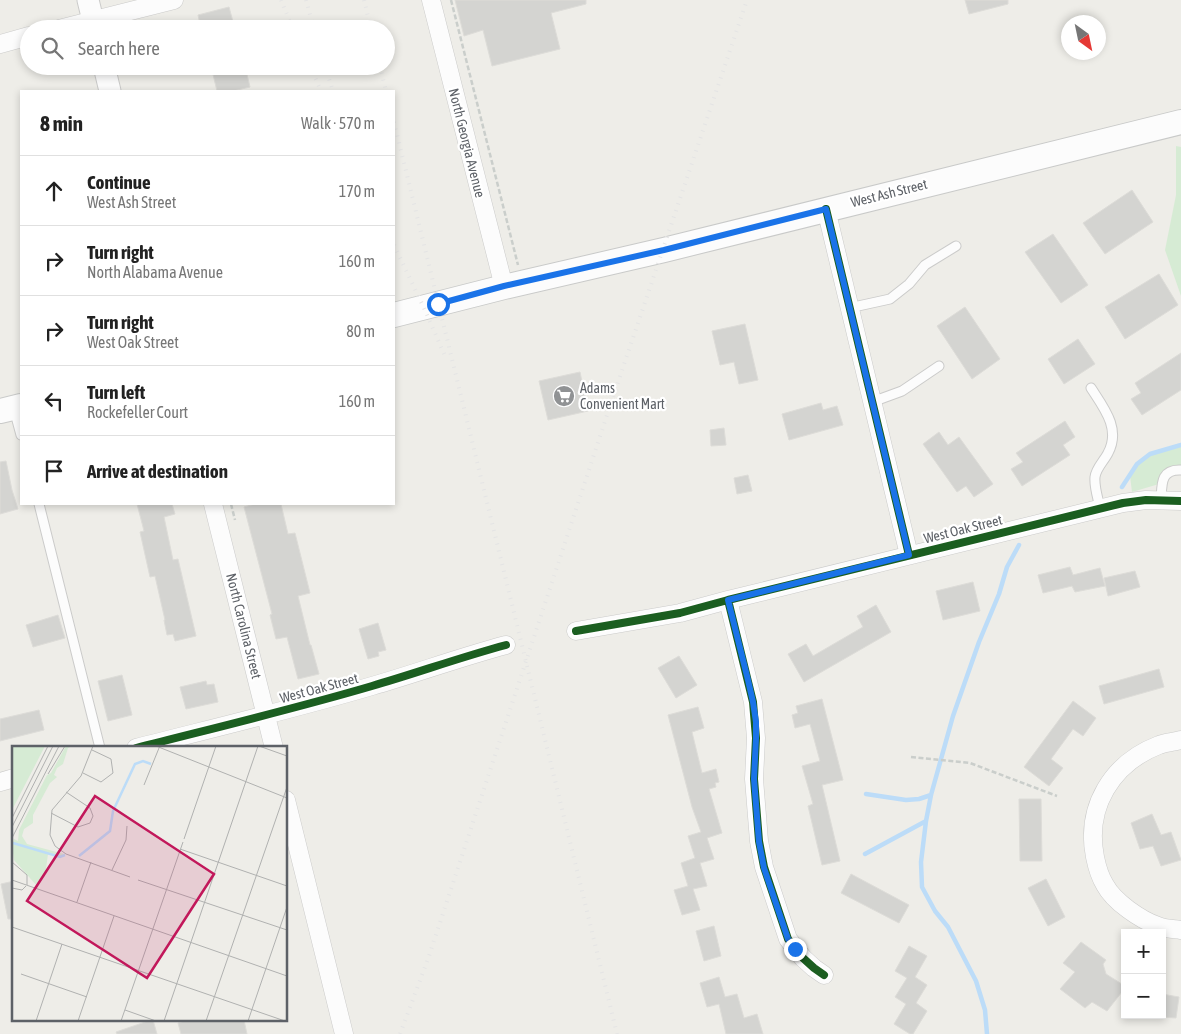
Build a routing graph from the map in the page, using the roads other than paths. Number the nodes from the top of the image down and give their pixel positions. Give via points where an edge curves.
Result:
1 (431, 0) edge
2 (168, 1) edge
3 (92, 16) edge
4 (20, 38) edge
5 (0, 44) edge
6 (106, 75) edge
7 (110, 90) edge
8 (1181, 122) edge
9 (826, 209) junction
10 (956, 246) dead end
11 (512, 279) junction
12 (850, 308) junction
13 (395, 315) edge
14 (939, 366) dead end
15 (1091, 388) dead end
16 (872, 402) junction
17 (12, 408) edge
18 (20, 432) edge
19 (1181, 470) edge
20 (1161, 500) junction
21 (1181, 501) edge
22 (39, 505) edge
23 (213, 505) edge
24 (1100, 508) junction
25 (909, 555) junction
26 (728, 600) junction
27 (576, 631) dead end
28 (506, 645) dead end
29 (266, 715) junction
30 (1181, 740) edge
31 (100, 746) edge
32 (144, 746) edge
33 (274, 746) edge
34 (288, 808) edge
35 (1181, 930) edge
36 (824, 975) dead end
37 (344, 1034) edge

1 - 11 street, North Georgia Avenue
2 - 3 street
4 - 5 street
6 - 7 street
8 - 9 main road, West Ash Street
9 - 11 main road, West Ash Street via 664,250
9 - 12 street
10 - 12 lane via 925,265 890,299
11 - 13 main road, West Ash Street
12 - 16 street
14 - 16 lane via 902,391
15 - 24 lane via 1107,412 1113,436 1112,446 1095,477
16 - 25 street
17 - 18 lane
19 - 20 lane via 1172,471 1164,477
20 - 21 street, West Oak Street
20 - 24 street, West Oak Street
22 - 31 lane
23 - 29 street, North Carolina Street
24 - 25 street, West Oak Street
25 - 26 street, West Oak Street
26 - 27 street, West Oak Street via 680,613
26 - 36 street via 753,702 756,738 754,779 764,868 788,939 803,958
28 - 29 street, West Oak Street
29 - 32 street, West Oak Street
29 - 33 street, North Carolina Street
30 - 35 street via 1160,744 1142,753 1123,766 1109,782 1099,802 1092,844 1105,886 1119,902 1153,924
34 - 37 street

